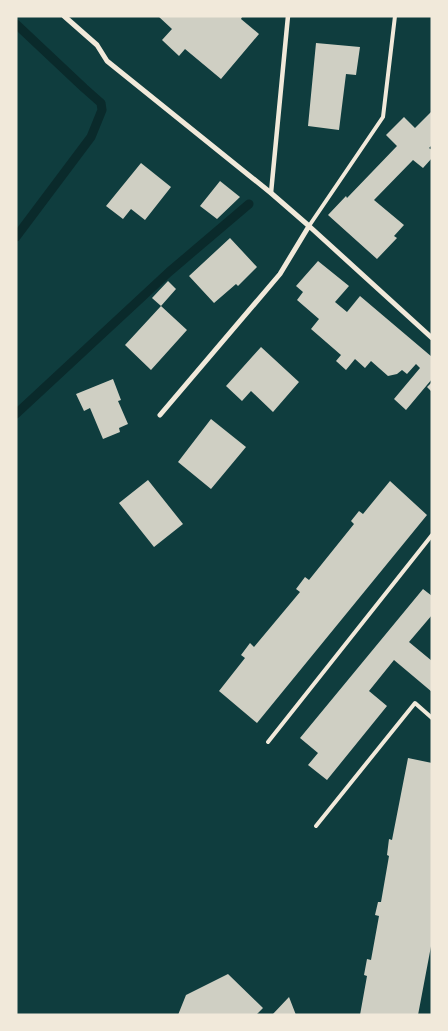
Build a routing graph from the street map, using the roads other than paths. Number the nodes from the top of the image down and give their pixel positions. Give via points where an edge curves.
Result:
1 (64, 16) edge
2 (288, 16) edge
3 (395, 16) edge
4 (271, 193) junction
5 (309, 226) junction
6 (432, 338) edge
7 (160, 415) dead end
8 (432, 535) edge
9 (432, 718) edge
10 (268, 742) dead end
11 (316, 826) dead end

1 - 4 street via 97,45 107,61
2 - 4 street
3 - 5 lane via 383,117
4 - 5 street
5 - 6 street
5 - 7 street via 280,274
8 - 10 lane
9 - 11 lane via 414,703

